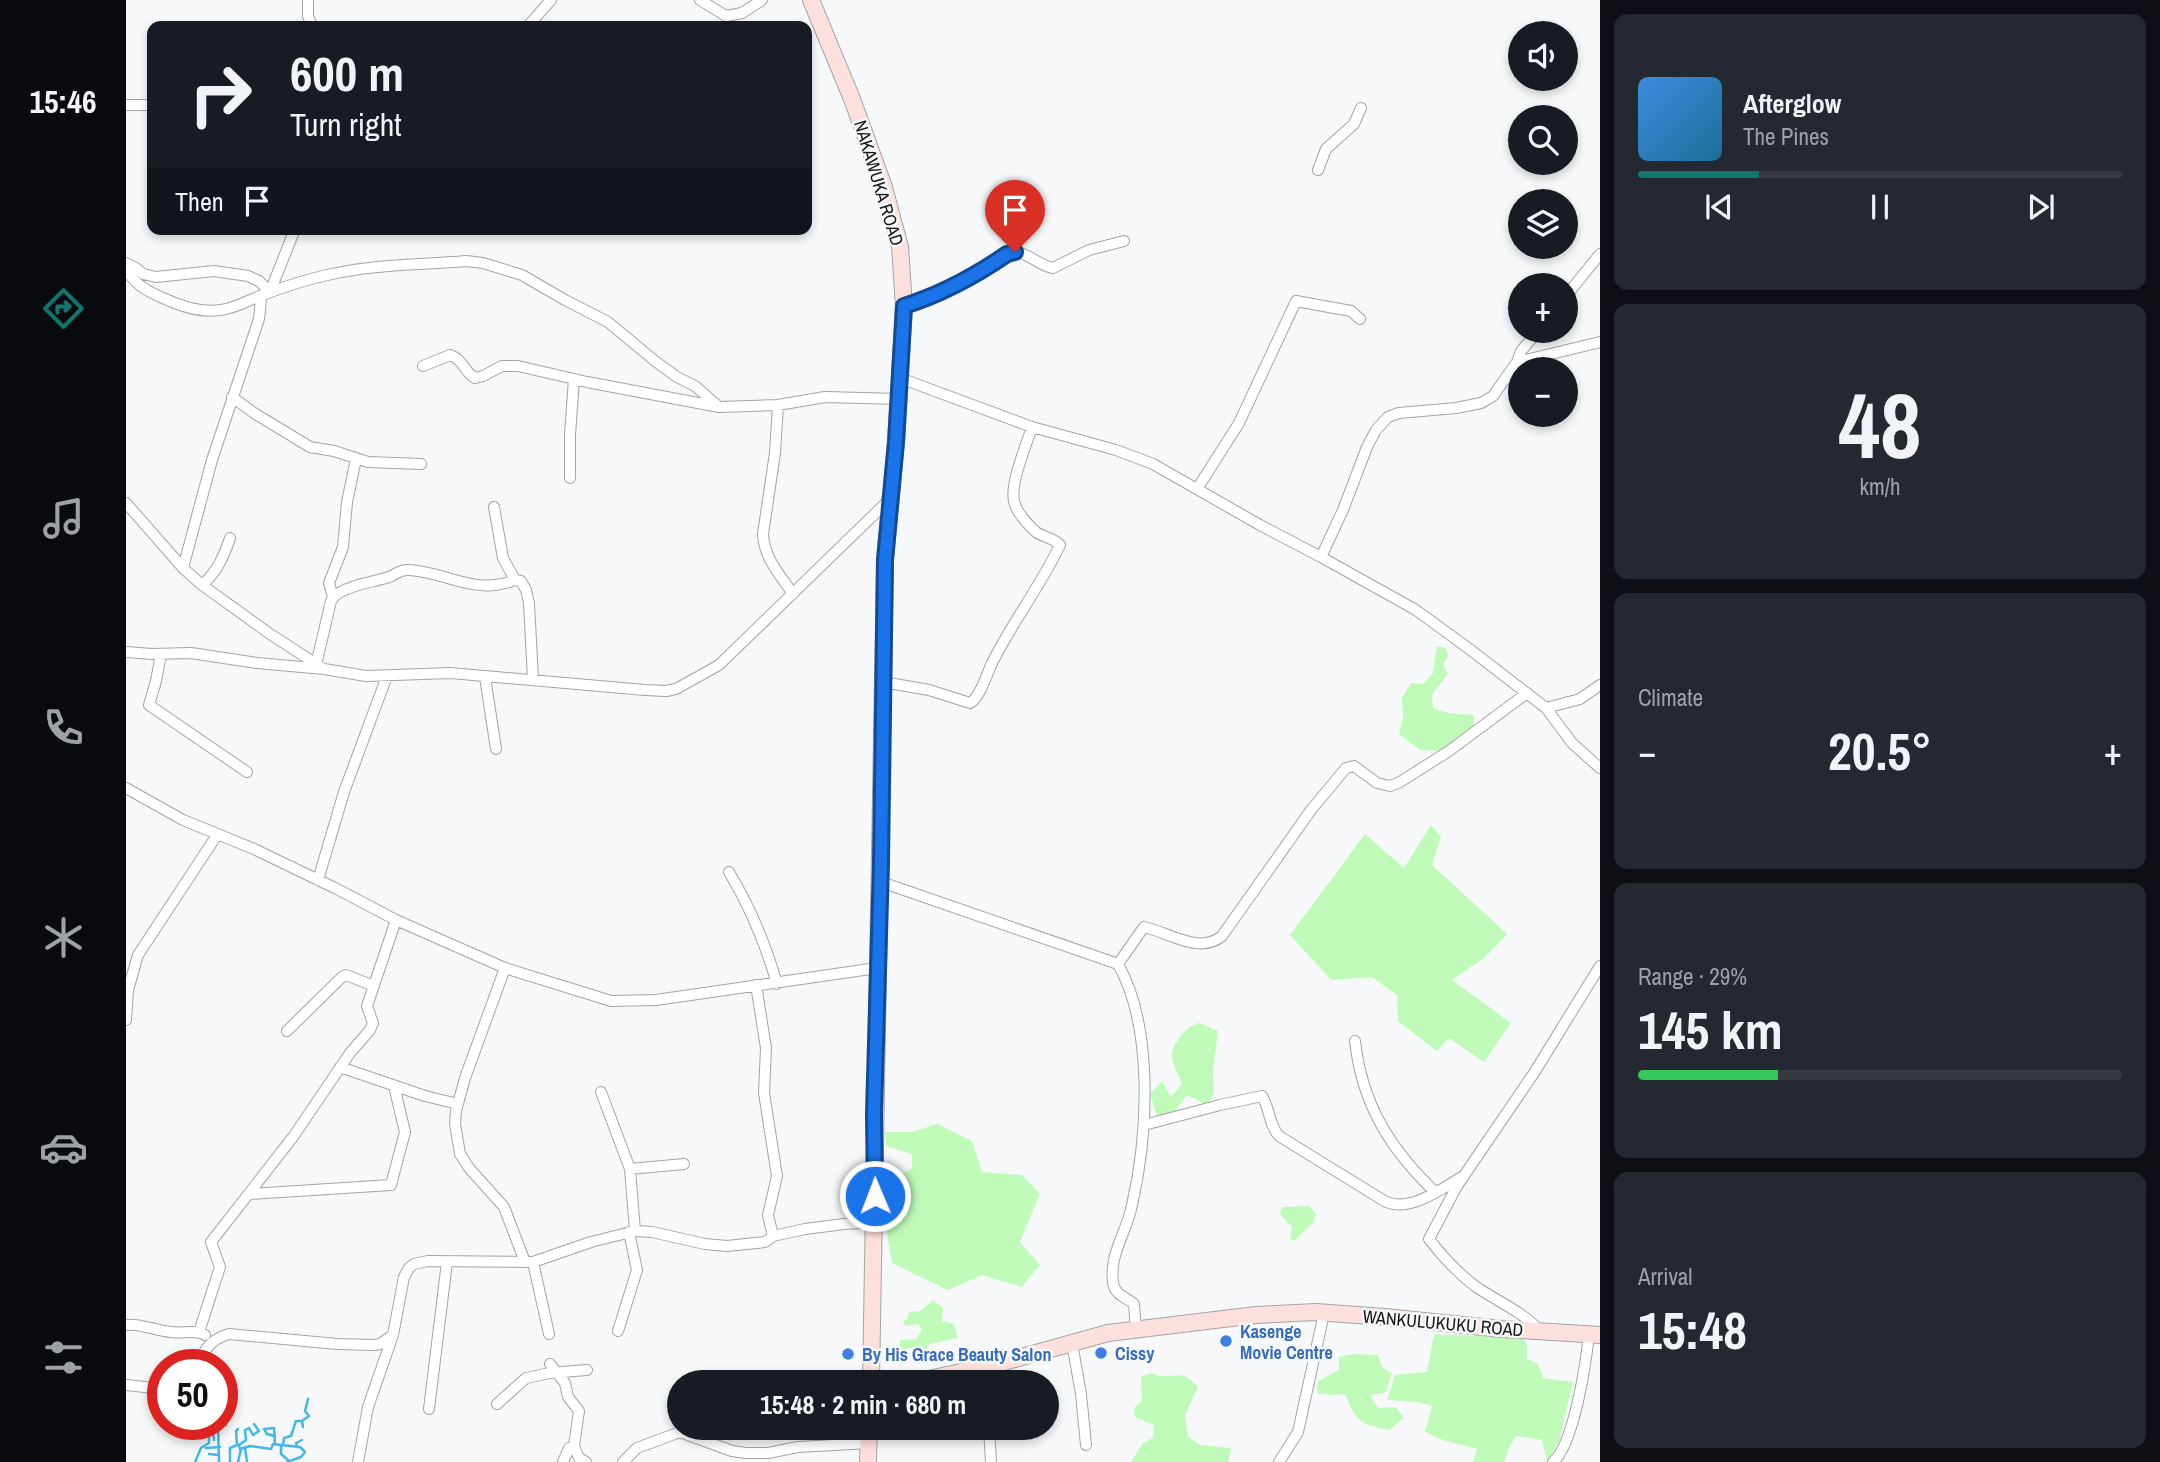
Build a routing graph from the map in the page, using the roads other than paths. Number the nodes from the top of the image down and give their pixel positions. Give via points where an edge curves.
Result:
1 (309, 0) edge
2 (551, 0) edge
3 (700, 0) edge
4 (762, 0) edge
5 (811, 0) edge
6 (310, 21) edge
7 (532, 21) edge
8 (126, 105) edge
9 (147, 105) edge
10 (1361, 108) dead end
11 (1318, 170) dead end
12 (293, 235) edge
13 (1124, 241) dead end
14 (1600, 254) edge
15 (126, 263) edge
16 (126, 269) edge
17 (1578, 281) edge
18 (270, 292) junction
19 (257, 297) junction
20 (904, 306) junction
21 (1360, 319) dead end
22 (1600, 342) edge
23 (1538, 357) edge
24 (423, 366) dead end
25 (1508, 375) edge
26 (900, 378) junction
27 (574, 379) junction
28 (232, 397) junction
29 (899, 399) junction
30 (778, 405) junction
31 (719, 407) junction
32 (1032, 427) junction
33 (356, 459) junction
34 (421, 464) dead end
35 (570, 478) dead end
36 (1197, 489) junction
37 (889, 500) junction
38 (126, 503) edge
39 (494, 508) dead end
40 (229, 538) dead end
41 (1321, 557) junction
42 (183, 568) junction
43 (515, 580) junction
44 (202, 585) junction
45 (793, 594) junction
46 (333, 597) junction
47 (126, 652) edge
48 (161, 654) junction
49 (320, 667) junction
50 (387, 677) junction
51 (485, 677) junction
52 (533, 680) junction
53 (883, 682) junction
54 (1600, 685) edge
55 (1527, 693) junction
56 (1546, 708) junction
57 (496, 749) dead end
58 (1600, 768) edge
59 (247, 772) dead end
60 (131, 791) edge
61 (126, 801) edge
62 (217, 835) junction
63 (729, 872) dead end
64 (318, 880) junction
65 (881, 882) junction
66 (396, 920) junction
67 (1118, 964) junction
68 (1600, 966) edge
69 (505, 968) junction
70 (877, 968) junction
71 (777, 984) junction
72 (756, 985) junction
73 (374, 986) junction
74 (126, 1020) edge
75 (287, 1031) dead end
76 (1355, 1041) dead end
77 (340, 1067) junction
78 (394, 1086) junction
79 (601, 1092) dead end
80 (458, 1104) junction
81 (1144, 1125) junction
82 (684, 1164) dead end
83 (630, 1168) junction
84 (1463, 1175) junction
85 (1435, 1192) junction
86 (249, 1194) junction
87 (875, 1222) junction
88 (632, 1232) junction
89 (773, 1236) junction
90 (447, 1262) junction
91 (529, 1262) junction
92 (1324, 1313) junction
93 (126, 1325) edge
94 (1136, 1330) junction
95 (618, 1331) dead end
96 (199, 1332) junction
97 (1541, 1332) junction
98 (549, 1334) dead end
99 (393, 1335) junction
100 (1595, 1335) edge
101 (214, 1340) junction
102 (1072, 1343) junction
103 (207, 1349) edge
104 (550, 1364) dead end
105 (993, 1365) junction
106 (587, 1370) dead end
107 (871, 1370) edge
108 (970, 1370) edge
109 (993, 1370) edge
110 (126, 1385) edge
111 (147, 1387) edge
112 (498, 1404) dead end
113 (429, 1409) dead end
114 (667, 1437) edge
115 (702, 1440) edge
116 (843, 1440) edge
117 (869, 1440) edge
118 (990, 1440) edge
119 (1086, 1445) dead end
120 (569, 1448) dead end
121 (358, 1462) edge
122 (563, 1462) edge
123 (586, 1462) edge
124 (623, 1462) edge
125 (868, 1462) edge
126 (991, 1462) edge
127 (1279, 1462) edge
128 (1553, 1462) edge

1 - 6 street
2 - 7 street
3 - 4 street via 726,16 742,13
5 - 20 main road, NAKAWUKA ROAD via 884,187 900,247
8 - 9 street
10 - 11 street via 1354,124 1326,149
12 - 18 street
13 - 20 street via 1089,250 1053,268 1021,253 1007,254 962,283
14 - 17 street
15 - 18 street via 156,277 214,271 248,276
16 - 19 street via 143,289 190,308 219,311
18 - 19 street
18 - 31 street via 363,268 466,261 505,268 608,322
19 - 28 street via 261,299 259,319
20 - 26 main road, NAKAWUKA ROAD
21 - 36 street via 1351,311 1296,301 1239,423
22 - 23 street
24 - 27 street via 450,355 475,378 502,366 519,366
25 - 41 street via 1493,396 1481,402 1388,417 1367,447
26 - 29 main road, NAKAWUKA ROAD
26 - 32 street
27 - 31 street
27 - 35 street
28 - 33 street via 310,447
28 - 42 street
29 - 30 street via 825,397
29 - 37 main road, NAKAWUKA ROAD
30 - 31 street
30 - 45 street via 763,547
32 - 36 street via 1116,450
32 - 53 street via 1014,487 1014,503 1037,532 1060,545 976,697 970,703
33 - 34 street
33 - 46 street via 343,547 329,583
36 - 41 street
37 - 45 street
37 - 53 main road, NAKAWUKA ROAD
38 - 42 street
39 - 43 street via 503,558
40 - 44 street via 221,561
41 - 55 street via 1416,610
42 - 44 street
43 - 46 street via 469,585 406,570
43 - 52 street via 521,581 529,603
44 - 49 street
45 - 52 street via 719,665 676,689
46 - 49 street
47 - 48 street
48 - 49 street
48 - 59 street via 149,705
49 - 50 street
50 - 51 street via 450,673
50 - 64 street via 344,792
51 - 52 street
51 - 57 street
53 - 65 main road, NAKAWUKA ROAD
54 - 56 street via 1580,699
55 - 56 street
55 - 67 street via 1400,782 1390,786 1377,783 1354,766 1346,768 1222,936 1214,942 1193,943 1144,927
56 - 58 street via 1572,744
60 - 61 street
60 - 62 street
62 - 64 street
62 - 74 street via 138,955
63 - 71 street via 748,905
64 - 66 street
65 - 67 street
65 - 70 main road, NAKAWUKA ROAD
66 - 69 street
66 - 73 street
67 - 81 street via 1138,1014
68 - 84 street
69 - 72 street via 611,1001 656,1000
69 - 80 street
70 - 71 street
70 - 87 main road, NAKAWUKA ROAD
71 - 72 street
72 - 89 street via 766,1048 764,1093 777,1175 768,1215
73 - 75 street via 342,977
73 - 77 street via 367,1006 373,1023
76 - 85 street via 1362,1078 1388,1139
77 - 78 street
77 - 86 street
78 - 80 street
78 - 86 street via 405,1132 391,1185
79 - 83 street
80 - 91 street via 455,1124 460,1154 504,1207
81 - 85 street via 1262,1096 1279,1136 1386,1202 1407,1204
81 - 94 street via 1132,1206 1117,1245 1112,1281 1116,1292 1134,1304
82 - 83 street
83 - 88 street
84 - 85 street
84 - 97 street via 1429,1239 1474,1285 1530,1319
86 - 96 street via 211,1242 220,1267
87 - 89 street
87 - 107 main road, NAKAWUKA ROAD
88 - 89 street via 727,1246 765,1242
88 - 91 street
88 - 95 street via 637,1270
90 - 91 street
90 - 99 street via 428,1261 409,1268
90 - 113 street
91 - 98 street
92 - 94 main road, WANKULUKUKU ROAD via 1256,1315
92 - 97 main road, WANKULUKUKU ROAD
92 - 127 street via 1300,1425
93 - 96 street
94 - 102 main road, WANKULUKUKU ROAD
96 - 101 street
97 - 100 main road, WANKULUKUKU ROAD
99 - 101 street via 374,1346 240,1334
99 - 121 street via 368,1407
100 - 128 street via 1565,1445
101 - 103 street
102 - 105 main road, WANKULUKUKU ROAD
102 - 119 street
104 - 123 street via 579,1411 574,1446
105 - 108 main road, WANKULUKUKU ROAD
105 - 109 street
106 - 112 street via 526,1378
110 - 111 street
114 - 124 street via 637,1448
115 - 116 street via 732,1451 768,1453
117 - 125 main road
118 - 126 street
120 - 122 street

